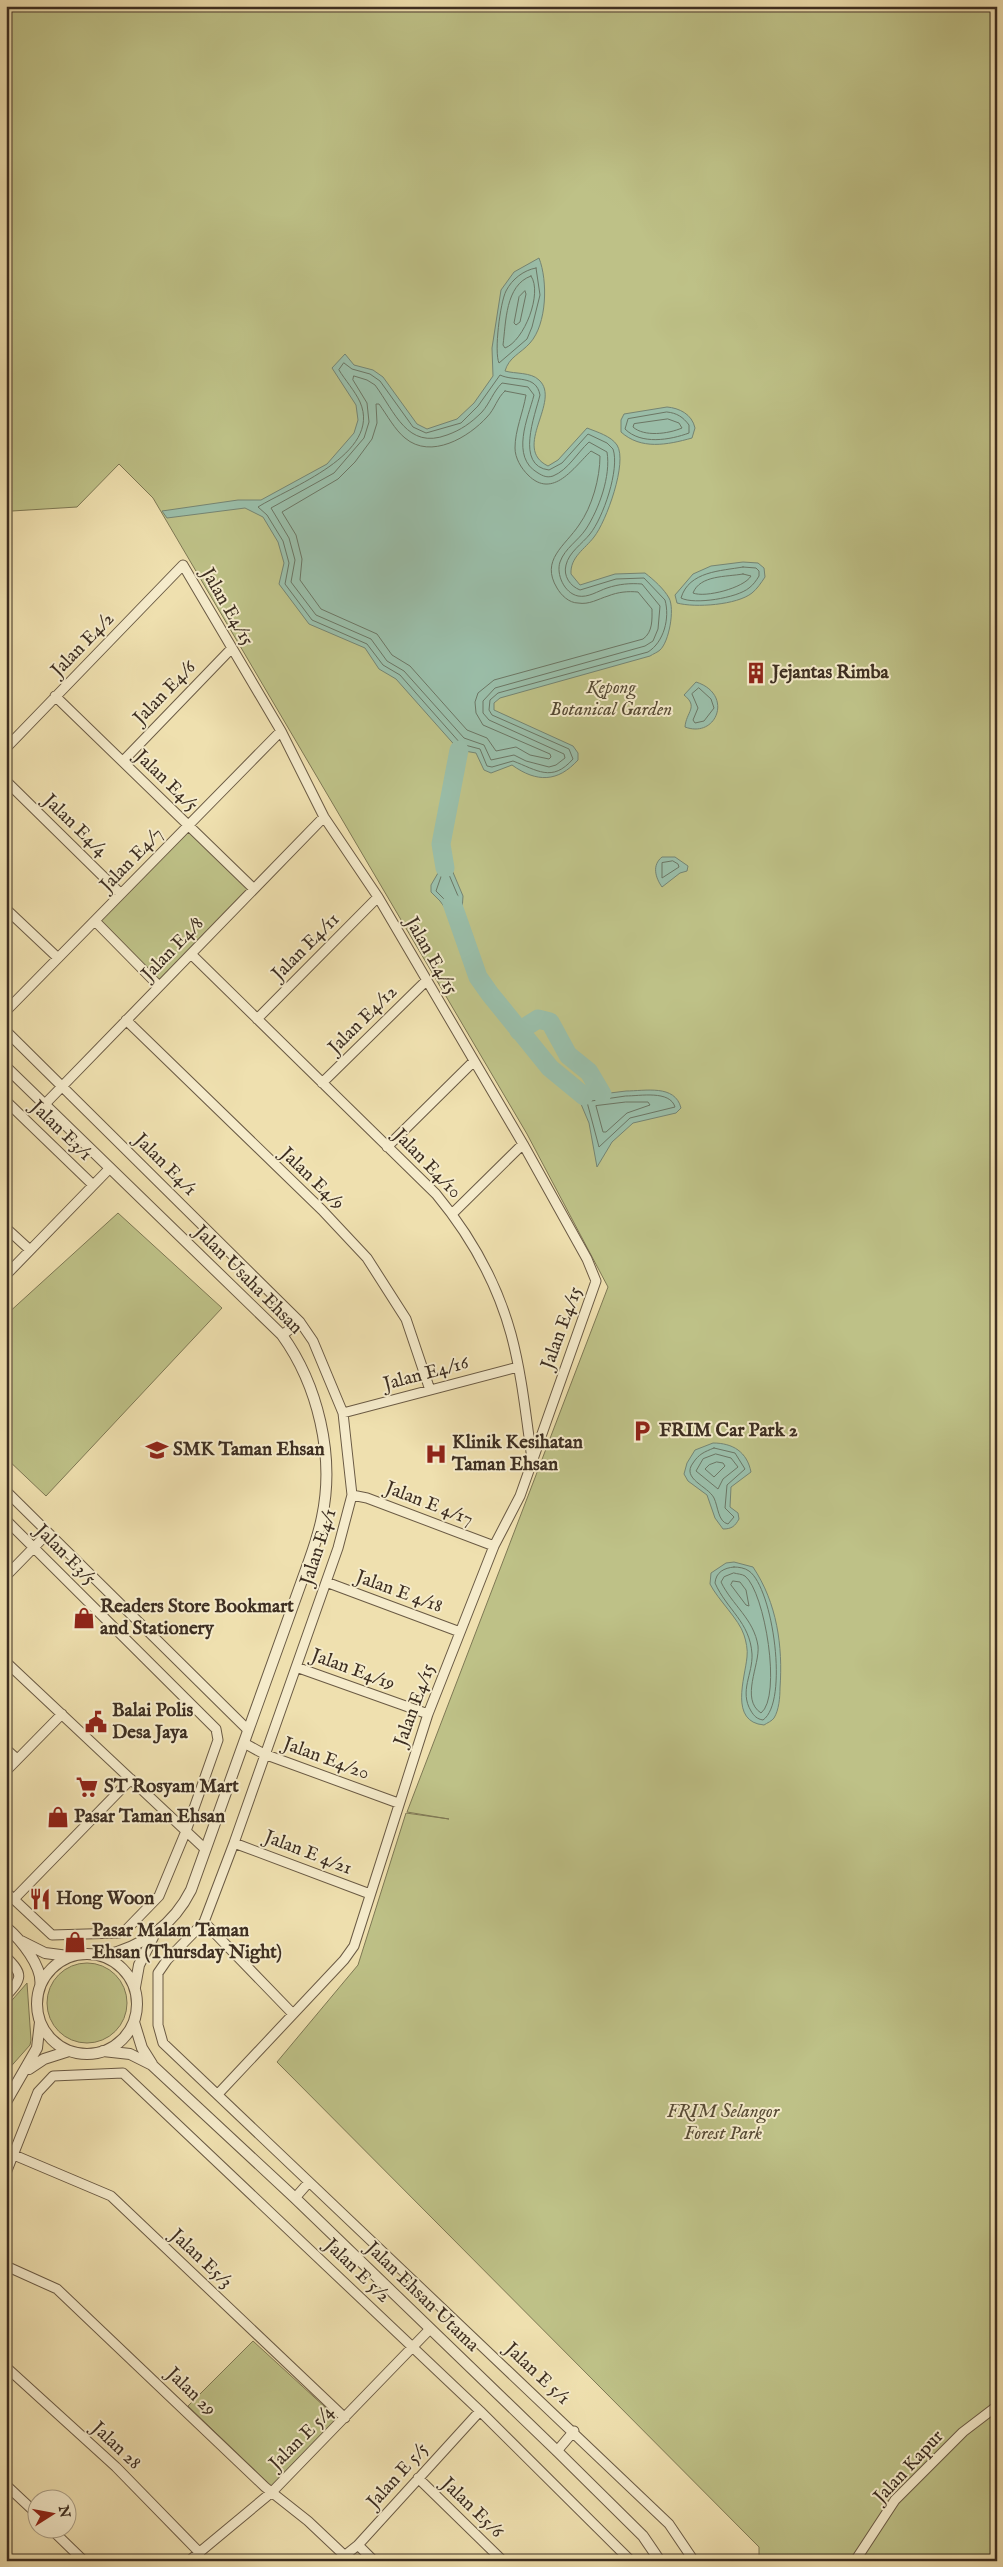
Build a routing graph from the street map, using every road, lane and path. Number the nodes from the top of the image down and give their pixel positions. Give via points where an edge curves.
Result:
1 (183, 565) joint
2 (232, 648) junction
3 (55, 696) junction
4 (281, 731) junction
5 (6, 748) edge
6 (123, 761) junction
7 (6, 782) edge
8 (324, 817) junction
9 (188, 825) junction
10 (254, 889) junction
11 (121, 894) junction
12 (378, 897) junction
13 (6, 909) edge
14 (95, 921) junction
15 (191, 954) junction
16 (58, 958) junction
17 (427, 980) junction
18 (159, 986) junction
19 (6, 1011) edge
20 (257, 1019) junction
21 (126, 1020) junction
22 (6, 1031) edge
23 (474, 1061) junction
24 (6, 1067) edge
25 (322, 1083) junction
26 (62, 1086) junction
27 (6, 1101) edge
28 (45, 1104) junction
29 (523, 1144) junction
30 (388, 1146) junction
31 (110, 1168) junction
32 (93, 1185) junction
33 (452, 1214) junction
34 (6, 1228) edge
35 (30, 1250) junction
36 (6, 1275) edge
37 (300, 1322) junction
38 (282, 1335) junction
39 (518, 1367) junction
40 (430, 1390) junction
41 (343, 1413) junction
42 (533, 1460) junction
43 (6, 1491) edge
44 (352, 1495) junction
45 (6, 1520) edge
46 (48, 1533) junction
47 (494, 1546) junction
48 (34, 1547) junction
49 (6, 1576) edge
50 (326, 1582) junction
51 (460, 1632) junction
52 (6, 1662) edge
53 (296, 1667) junction
54 (62, 1714) junction
55 (428, 1714) junction
56 (248, 1729) junction
57 (244, 1743) junction
58 (6, 1749) edge
59 (264, 1754) junction
60 (17, 1759) junction
61 (6, 1771) edge
62 (131, 1779) junction
63 (398, 1803) junction
64 (186, 1830) junction
65 (234, 1843) junction
66 (204, 1848) junction
67 (6, 1892) edge
68 (370, 1894) junction
69 (14, 1899) junction
70 (204, 1922) junction
71 (6, 1927) edge
72 (152, 1937) junction
73 (20, 1940) junction
74 (71, 1956) junction
75 (103, 1956) junction
76 (6, 1957) edge
77 (135, 1987) junction
78 (38, 1993) junction
79 (6, 1996) edge
80 (293, 2014) junction
81 (40, 2020) junction
82 (134, 2022) junction
83 (69, 2051) junction
84 (103, 2051) junction
85 (152, 2065) junction
86 (26, 2071) junction
87 (218, 2094) junction
88 (6, 2102) edge
89 (14, 2155) junction
90 (6, 2173) edge
91 (309, 2182) junction
92 (294, 2198) junction
93 (6, 2266) edge
94 (430, 2329) junction
95 (414, 2347) junction
96 (6, 2366) edge
97 (997, 2406) edge
98 (480, 2410) junction
99 (345, 2418) junction
100 (574, 2431) junction
101 (557, 2451) junction
102 (418, 2478) junction
103 (6, 2485) edge
104 (272, 2492) junction
105 (28, 2506) edge
106 (62, 2540) edge
107 (358, 2545) junction
108 (200, 2553) junction
109 (341, 2558) edge
110 (84, 2561) edge
111 (189, 2561) edge
112 (374, 2561) edge
113 (503, 2561) edge
114 (631, 2561) edge
115 (660, 2561) edge
116 (694, 2561) edge
117 (856, 2561) edge

1 - 2 street, Jalan E4/15
1 - 3 street, Jalan E4/2
2 - 4 street, Jalan E4/15
2 - 6 street, Jalan E4/6
3 - 5 street, Jalan E4/2
3 - 6 street, Jalan E4/5
4 - 8 street, Jalan E4/15
4 - 9 street, Jalan E4/7
6 - 9 street, Jalan E4/5
7 - 11 street, Jalan E4/4
8 - 10 street, Jalan E4/8
8 - 12 street, Jalan E4/15
9 - 10 street, Jalan E4/5
9 - 11 street, Jalan E4/7
10 - 15 street, Jalan E4/8
11 - 14 street, Jalan E4/7
12 - 17 street, Jalan E4/15
12 - 20 street, Jalan E4/11
13 - 16 street
14 - 16 street, Jalan E4/7
14 - 18 street
15 - 18 street, Jalan E4/8
15 - 20 street, Jalan E4/10
16 - 19 street, Jalan E4/7
17 - 23 street, Jalan E4/15
17 - 25 street, Jalan E4/12
18 - 21 street, Jalan E4/8
20 - 25 street, Jalan E4/10
21 - 26 street, Jalan E4/8
21 - 40 street, Jalan E4/9 via 322,1210 367,1258 400,1306
22 - 26 street, Jalan E4/1
23 - 29 street, Jalan E4/15
23 - 30 street
24 - 28 street, Jalan Usaha Ehsan
25 - 30 street, Jalan E4/10
26 - 28 street, Jalan E4/8
26 - 37 street, Jalan E4/1
27 - 32 street, Jalan E3/1
28 - 31 street, Jalan Usaha Ehsan
29 - 33 street
29 - 42 street, Jalan E4/15 via 596,1281
30 - 33 street, Jalan E4/10
31 - 32 street, Jalan E3/1
31 - 38 street, Jalan Usaha Ehsan
32 - 35 street, Jalan E3/1
33 - 39 street, Jalan E4/10 via 470,1238 494,1286 511,1333
34 - 35 street
35 - 36 street, Jalan E3/1
37 - 38 street
37 - 41 street, Jalan E4/1 via 313,1341
38 - 56 street, Jalan Usaha Ehsan via 300,1363 320,1423 326,1470 322,1516 309,1561
39 - 40 street, Jalan E4/16
39 - 42 street, Jalan E4/10
40 - 41 street, Jalan E4/16
41 - 44 street, Jalan E4/1
42 - 47 street, Jalan E4/15 via 520,1496
43 - 46 street
44 - 47 street, Jalan E 4/17
44 - 50 street, Jalan E4/1
45 - 48 street, Jalan E3/5
46 - 48 street
46 - 56 street
47 - 51 street, Jalan E4/15
48 - 49 street
48 - 64 street, Jalan E3/5 via 216,1729 218,1740
50 - 51 street, Jalan E 4/18
50 - 53 street, Jalan E4/1
51 - 55 street, Jalan E4/15
52 - 54 street
53 - 55 street, Jalan E4/19
53 - 59 street, Jalan E4/1
54 - 60 street
54 - 62 street
55 - 63 street, Jalan E4/15
56 - 57 street, Jalan Usaha Ehsan
57 - 59 street, Jalan E4/20
57 - 66 street, Jalan Usaha Ehsan
58 - 60 street
59 - 63 street, Jalan E4/20
59 - 65 street, Jalan E4/1
60 - 61 street
62 - 64 street
62 - 69 street
63 - 68 street, Jalan E4/15
64 - 66 street
64 - 69 street, Jalan E3/5 via 159,1896 119,1934 52,1935
65 - 68 street, Jalan E 4/21
65 - 70 street, Jalan E4/1
66 - 72 street, Jalan Usaha Ehsan via 186,1900
67 - 69 street, Jalan E3/5
68 - 80 street, Jalan E4/15 via 350,1954
70 - 80 street
70 - 87 street, Jalan E 5/1 via 158,1972 158,2025 163,2043
71 - 73 street
72 - 75 street, Jalan Usaha Ehsan via 123,1951
72 - 77 street, Jalan Usaha Ehsan via 139,1965
73 - 74 street via 51,1955
73 - 78 street via 36,1966 41,1984
74 - 75 street via 87,1953
74 - 78 street via 50,1970
75 - 77 street via 124,1971
76 - 79 street via 20,1975 18,1983
77 - 82 street
78 - 81 street
80 - 87 street, Jalan E4/15
81 - 83 street via 52,2039
81 - 86 street via 40,2040
82 - 84 street via 125,2037
82 - 85 street, Jalan Ehsan Utama via 142,2048
83 - 84 street
83 - 86 street via 44,2059
84 - 85 street, Jalan Ehsan Utama via 130,2054
85 - 92 street, Jalan Ehsan Utama
86 - 88 street
87 - 91 street, Jalan E 5/1
89 - 90 street
89 - 95 street, Jalan E 5/2 via 38,2092 53,2076 123,2072
89 - 99 street, Jalan E5/3 via 111,2196
91 - 92 street
91 - 100 street, Jalan E 5/1
92 - 94 street, Jalan Ehsan Utama
93 - 104 street, Jalan 29 via 57,2290
94 - 95 street, Jalan E 5/4
94 - 101 street, Jalan Ehsan Utama
95 - 98 street, Jalan E 5/2
95 - 99 street, Jalan E 5/4
96 - 108 street, Jalan 28 via 116,2467
97 - 117 street, Jalan Kapur via 963,2432 895,2500
98 - 102 street, Jalan E 5/5
98 - 114 street, Jalan E 5/2
99 - 104 street, Jalan E 5/4
100 - 101 street
100 - 116 street, Jalan E 5/1 via 669,2524
101 - 115 street, Jalan Ehsan Utama via 643,2536
102 - 107 street, Jalan E 5/5
102 - 113 street, Jalan E5/6
103 - 105 street
104 - 108 street, Jalan E 5/4
104 - 109 street, Jalan 29 via 308,2521
106 - 110 street
107 - 109 street, Jalan E 5/5
107 - 112 street
108 - 111 street, Jalan E 5/4

